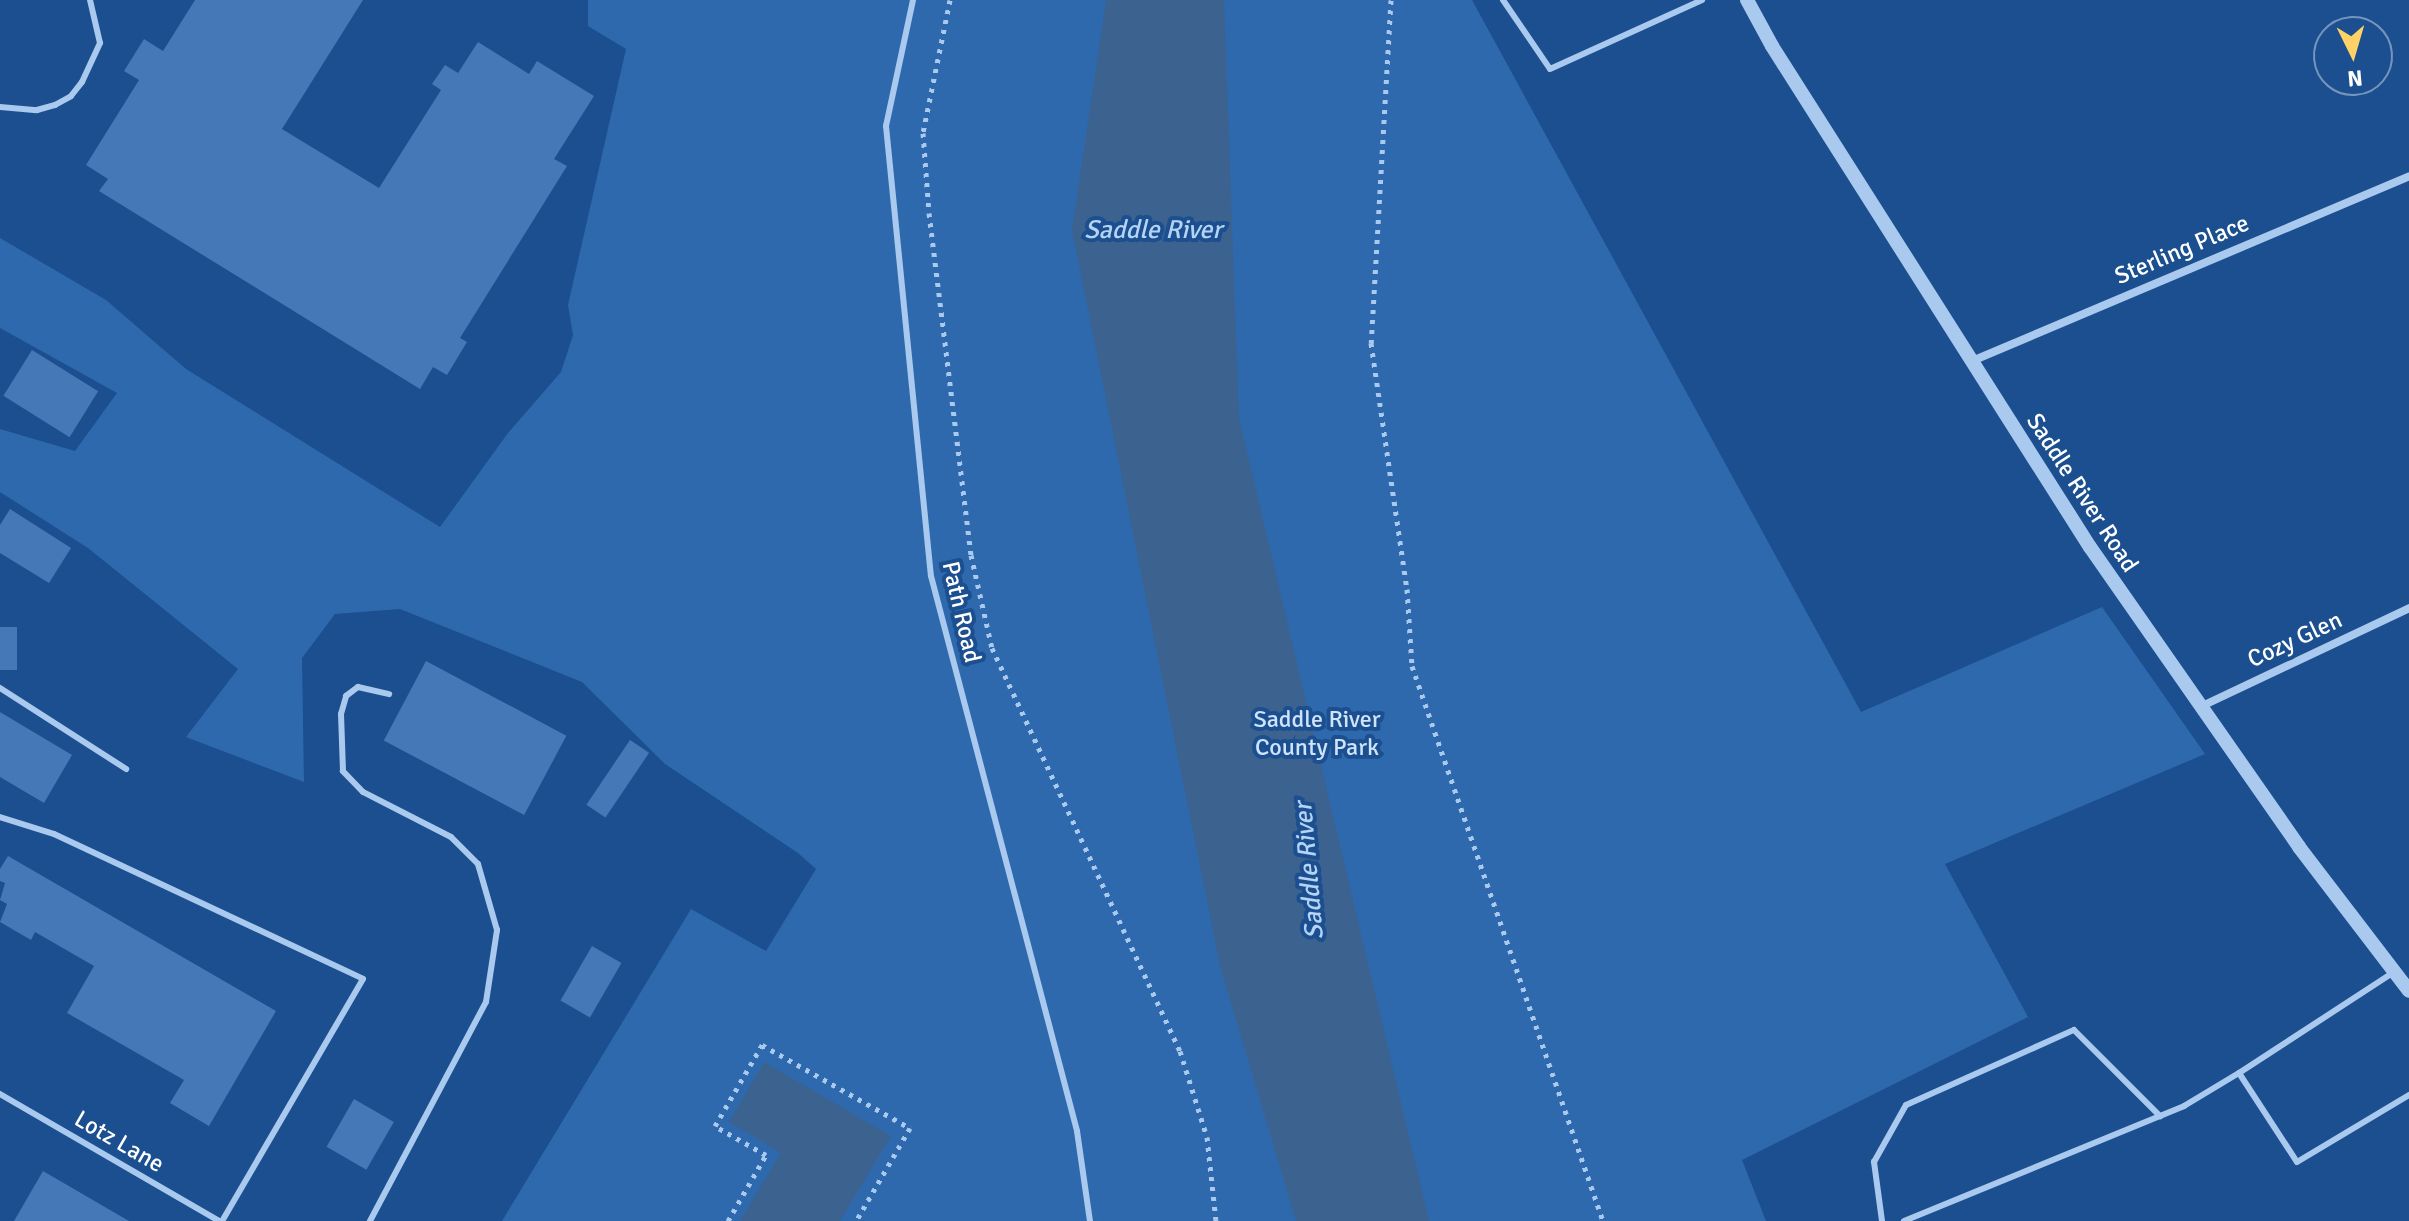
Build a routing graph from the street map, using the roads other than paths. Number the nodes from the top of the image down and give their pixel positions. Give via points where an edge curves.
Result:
1 (90, 0) edge
2 (913, 0) edge
3 (1503, 0) edge
4 (1702, 0) edge
5 (1747, 0) edge
6 (0, 107) edge
7 (2409, 176) edge
8 (1972, 361) junction
9 (2409, 608) edge
10 (0, 688) edge
11 (389, 694) dead end
12 (2199, 707) junction
13 (126, 769) dead end
14 (0, 817) edge
15 (2394, 972) junction
16 (2409, 991) edge
17 (2239, 1073) junction
18 (0, 1094) edge
19 (2409, 1095) edge
20 (2160, 1116) junction
21 (221, 1221) edge
22 (370, 1221) edge
23 (1090, 1221) edge
24 (1882, 1221) edge
25 (1904, 1221) edge

1 - 6 lane via 100,43 71,96 37,110
2 - 23 lane, Path Road via 886,126 931,576 1077,1131
3 - 4 lane via 1550,69
5 - 8 street, Saddle River Road
7 - 8 street, Sterling Place
8 - 12 street, Saddle River Road
9 - 12 street, Cozy Glen
10 - 13 lane
11 - 22 lane via 358,687 346,696 341,714 343,771 363,792 451,837 478,864 497,930 486,1002
12 - 15 street, Saddle River Road
14 - 21 lane via 54,834 363,979
15 - 16 street, Saddle River Road
15 - 17 lane
17 - 19 lane via 2297,1162
17 - 20 lane
18 - 21 lane, Lotz Lane
20 - 24 lane via 2074,1030 1906,1105 1874,1162
20 - 25 lane

